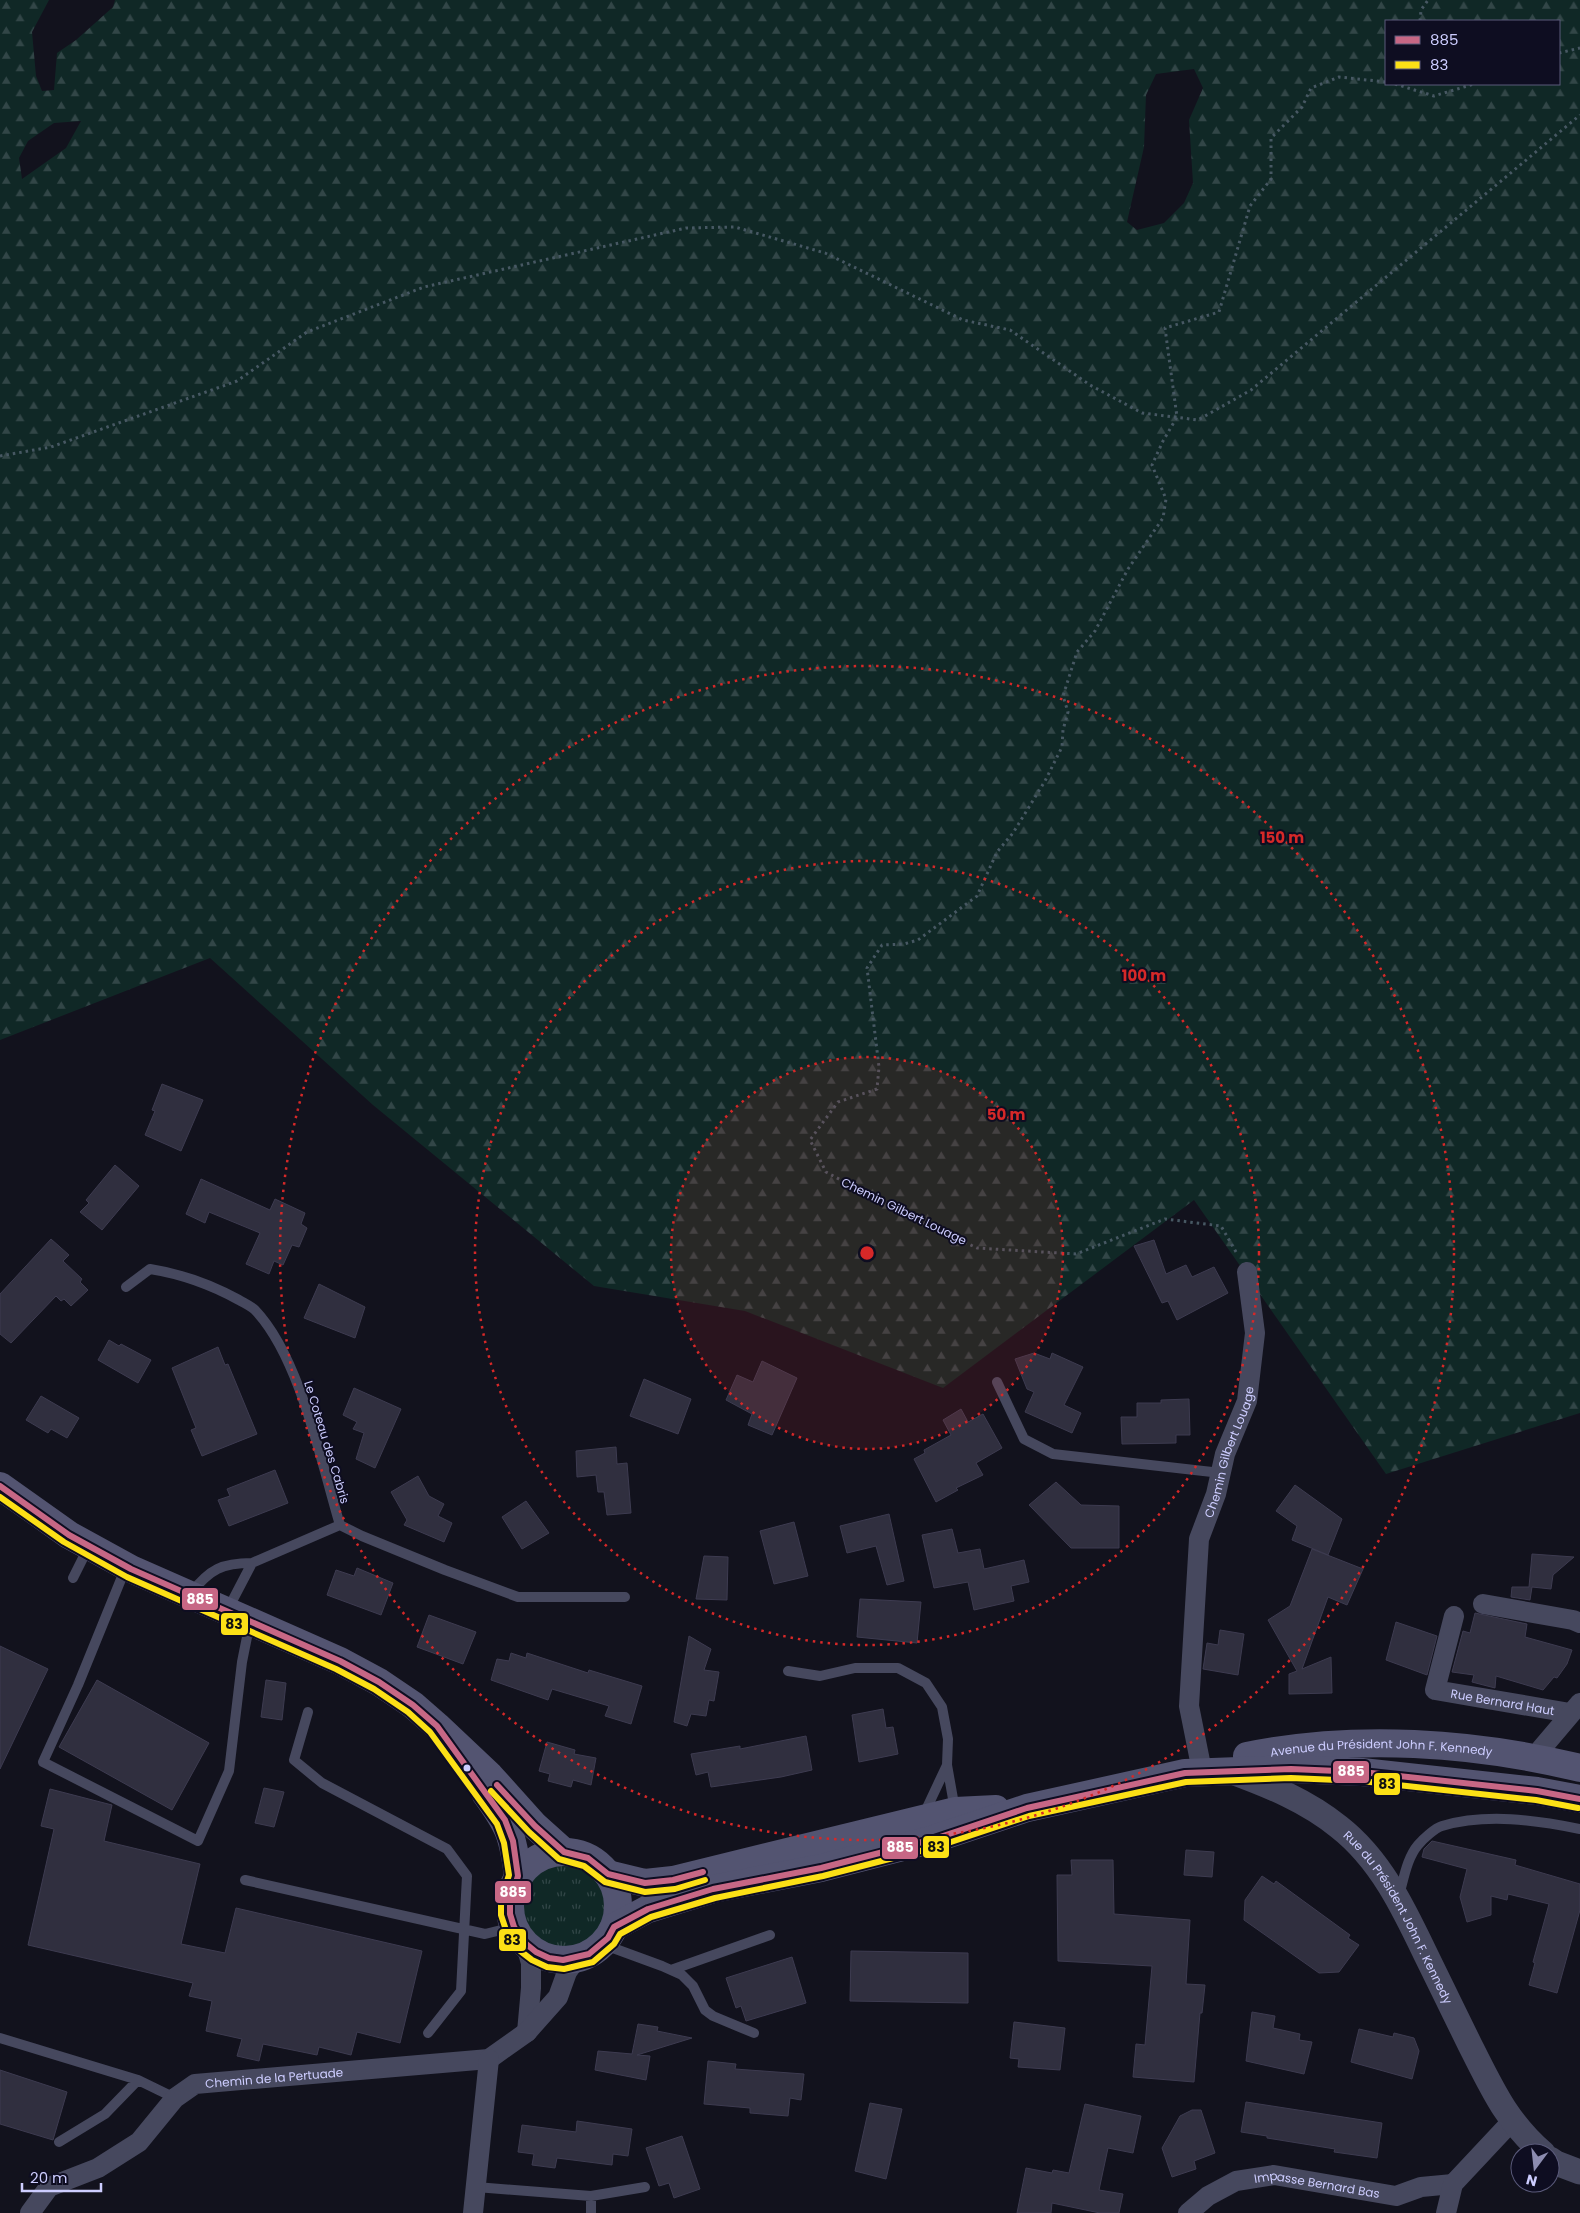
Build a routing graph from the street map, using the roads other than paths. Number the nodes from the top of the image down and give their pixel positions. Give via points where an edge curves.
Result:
1 (1247, 1272) road end
2 (126, 1287) dead end
3 (997, 1382) dead end
4 (1221, 1473) junction
5 (0, 1486) edge
6 (340, 1525) junction
7 (89, 1546) junction
8 (252, 1562) junction
9 (126, 1566) junction
10 (73, 1578) dead end
11 (188, 1595) junction
12 (625, 1596) dead end
13 (1483, 1604) dead end
14 (1454, 1616) dead end
15 (238, 1617) junction
16 (1580, 1623) edge
17 (788, 1671) dead end
18 (1575, 1708) edge
19 (308, 1712) dead end
20 (438, 1726) junction
21 (1540, 1758) junction
22 (947, 1765) junction
23 (1580, 1768) edge
24 (1193, 1769) junction
25 (1228, 1770) junction
26 (1580, 1800) edge
27 (1027, 1808) junction
28 (955, 1811) junction
29 (1580, 1829) edge
30 (925, 1830) junction
31 (564, 1852) junction
32 (608, 1874) junction
33 (518, 1876) junction
34 (244, 1880) dead end
35 (1398, 1898) junction
36 (463, 1929) junction
37 (519, 1935) junction
38 (770, 1935) dead end
39 (608, 1936) junction
40 (577, 1958) junction
41 (672, 1970) junction
42 (527, 2032) junction
43 (754, 2032) dead end
44 (428, 2033) dead end
45 (0, 2038) edge
46 (489, 2059) junction
47 (138, 2080) junction
48 (175, 2098) junction
49 (1512, 2121) junction
50 (59, 2142) dead end
51 (1532, 2143) edge
52 (1560, 2165) edge
53 (1580, 2172) edge
54 (1453, 2184) junction
55 (476, 2187) junction
56 (645, 2187) dead end
57 (591, 2196) junction
58 (30, 2213) edge
59 (473, 2213) edge
60 (591, 2213) edge
61 (1188, 2213) edge
62 (1446, 2213) edge

1 - 4 street, Chemin Gilbert Louage via 1255,1333 1247,1401 1225,1454
2 - 6 lane, Le Coteau des Cabris via 150,1269 172,1272 214,1286 254,1308 276,1338 301,1393
3 - 4 lane via 1024,1439 1053,1454
4 - 24 street, Chemin Gilbert Louage via 1199,1539 1189,1706
5 - 7 main road
6 - 8 lane
6 - 12 lane via 437,1567 518,1597
7 - 9 main road
7 - 10 lane
8 - 11 lane via 231,1563 205,1575
8 - 15 lane
9 - 11 main road
9 - 15 lane via 43,1762 198,1841 229,1771 242,1662
11 - 15 main road
13 - 16 street
14 - 18 street, Rue Bernard Haut via 1435,1690
15 - 20 main road via 340,1661 379,1682
17 - 22 lane via 820,1676 855,1668 898,1668 926,1683 942,1707 948,1739
18 - 21 street, Rue Bernard Haut via 1541,1749
19 - 36 lane via 294,1760 322,1783 446,1849 467,1876
20 - 31 main road
20 - 33 main road via 505,1820 513,1841
21 - 23 main road, Avenue du Président John F. Kennedy
21 - 24 main road, Avenue du Président John F. Kennedy via 1460,1747 1332,1744 1273,1751
22 - 28 lane
22 - 30 lane via 926,1812
24 - 25 main road, Avenue du Président John F. Kennedy
24 - 27 main road, Avenue du Président John F. Kennedy
25 - 26 main road, Avenue du Président John F. Kennedy via 1362,1772 1528,1790
25 - 35 street, Rue du Président John F. Kennedy via 1281,1791 1339,1827 1366,1853
27 - 28 main road, Avenue du Président John F. Kennedy
27 - 30 main road, Avenue du Président John F. Kennedy
28 - 30 main road, Avenue du Président John F. Kennedy
29 - 35 lane via 1493,1818 1441,1826 1418,1845 1407,1866
30 - 32 main road, Avenue du Président John F. Kennedy via 673,1880 645,1883
30 - 39 main road, Avenue du Président John F. Kennedy via 821,1868 713,1889 648,1909
31 - 32 main road via 588,1858
31 - 33 main road via 538,1858
32 - 39 main road via 618,1900 618,1914
33 - 37 main road via 510,1901 510,1914
34 - 36 lane
35 - 49 street, Rue du Président John F. Kennedy via 1498,2102
36 - 37 lane via 485,1934
36 - 44 lane via 461,1991
37 - 40 main road via 536,1952 549,1958
37 - 42 street via 531,1963
38 - 41 lane
39 - 40 main road via 589,1954
39 - 41 lane
40 - 42 street via 567,1972 558,1997
41 - 43 lane via 692,1986 705,2010
42 - 46 street
45 - 47 lane
46 - 48 street, Chemin de la Pertuade via 195,2084
46 - 55 street
47 - 48 lane
47 - 50 lane via 105,2114
48 - 58 street, Chemin de la Pertuade via 139,2142 98,2168 49,2187
49 - 51 street
49 - 54 street
52 - 53 street
54 - 61 street, Impasse Bernard Bas via 1421,2187 1396,2196 1274,2174 1236,2181 1208,2196
54 - 62 street
55 - 57 lane
55 - 59 street
56 - 57 lane
57 - 60 lane

